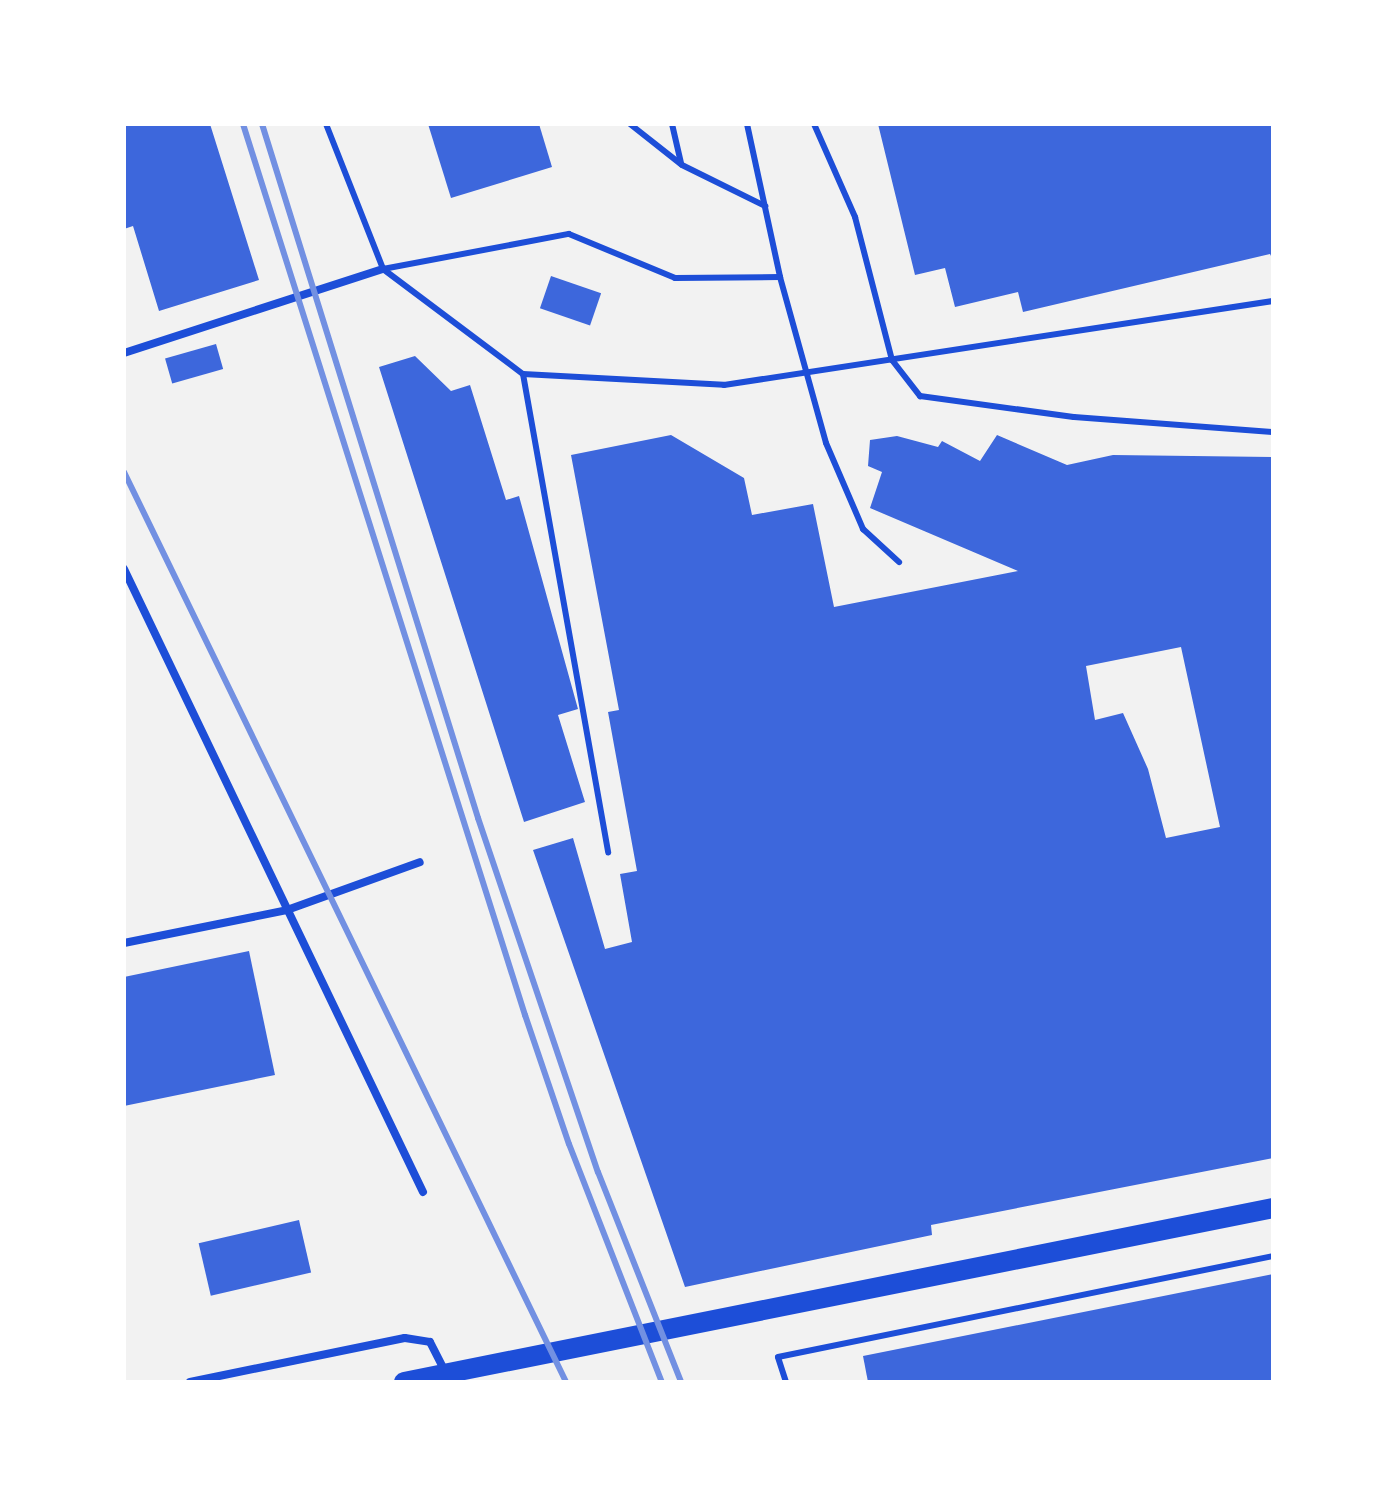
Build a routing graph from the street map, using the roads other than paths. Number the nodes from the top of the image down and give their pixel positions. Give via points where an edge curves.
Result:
1 (326, 124) edge
2 (630, 124) edge
3 (672, 124) edge
4 (747, 124) edge
5 (814, 124) edge
6 (682, 165) junction
7 (765, 206) junction
8 (383, 269) junction
9 (780, 277) junction
10 (1273, 301) edge
11 (124, 353) edge
12 (892, 360) junction
13 (808, 372) junction
14 (523, 374) junction
15 (1273, 432) edge
16 (899, 562) dead end
17 (124, 569) edge
18 (608, 853) dead end
19 (420, 862) dead end
20 (287, 910) junction
21 (124, 943) edge
22 (423, 1192) dead end
23 (1273, 1208) edge
24 (1273, 1256) edge
25 (190, 1382) edge
26 (404, 1382) edge
27 (449, 1382) edge
28 (786, 1382) edge

1 - 8 lane
2 - 6 lane
3 - 6 lane
4 - 7 lane
5 - 12 lane via 855,217
6 - 7 lane
7 - 9 lane
8 - 9 lane via 569,234 675,278
8 - 11 street
8 - 14 lane
9 - 13 lane
10 - 12 lane
12 - 13 lane
12 - 15 lane via 920,396 1074,417
13 - 14 lane via 724,385
13 - 16 lane via 826,443 863,529
14 - 18 lane
17 - 20 street
19 - 20 street
20 - 21 street
20 - 22 street
23 - 26 main road
24 - 28 lane via 778,1357
25 - 27 street via 405,1338 430,1342

